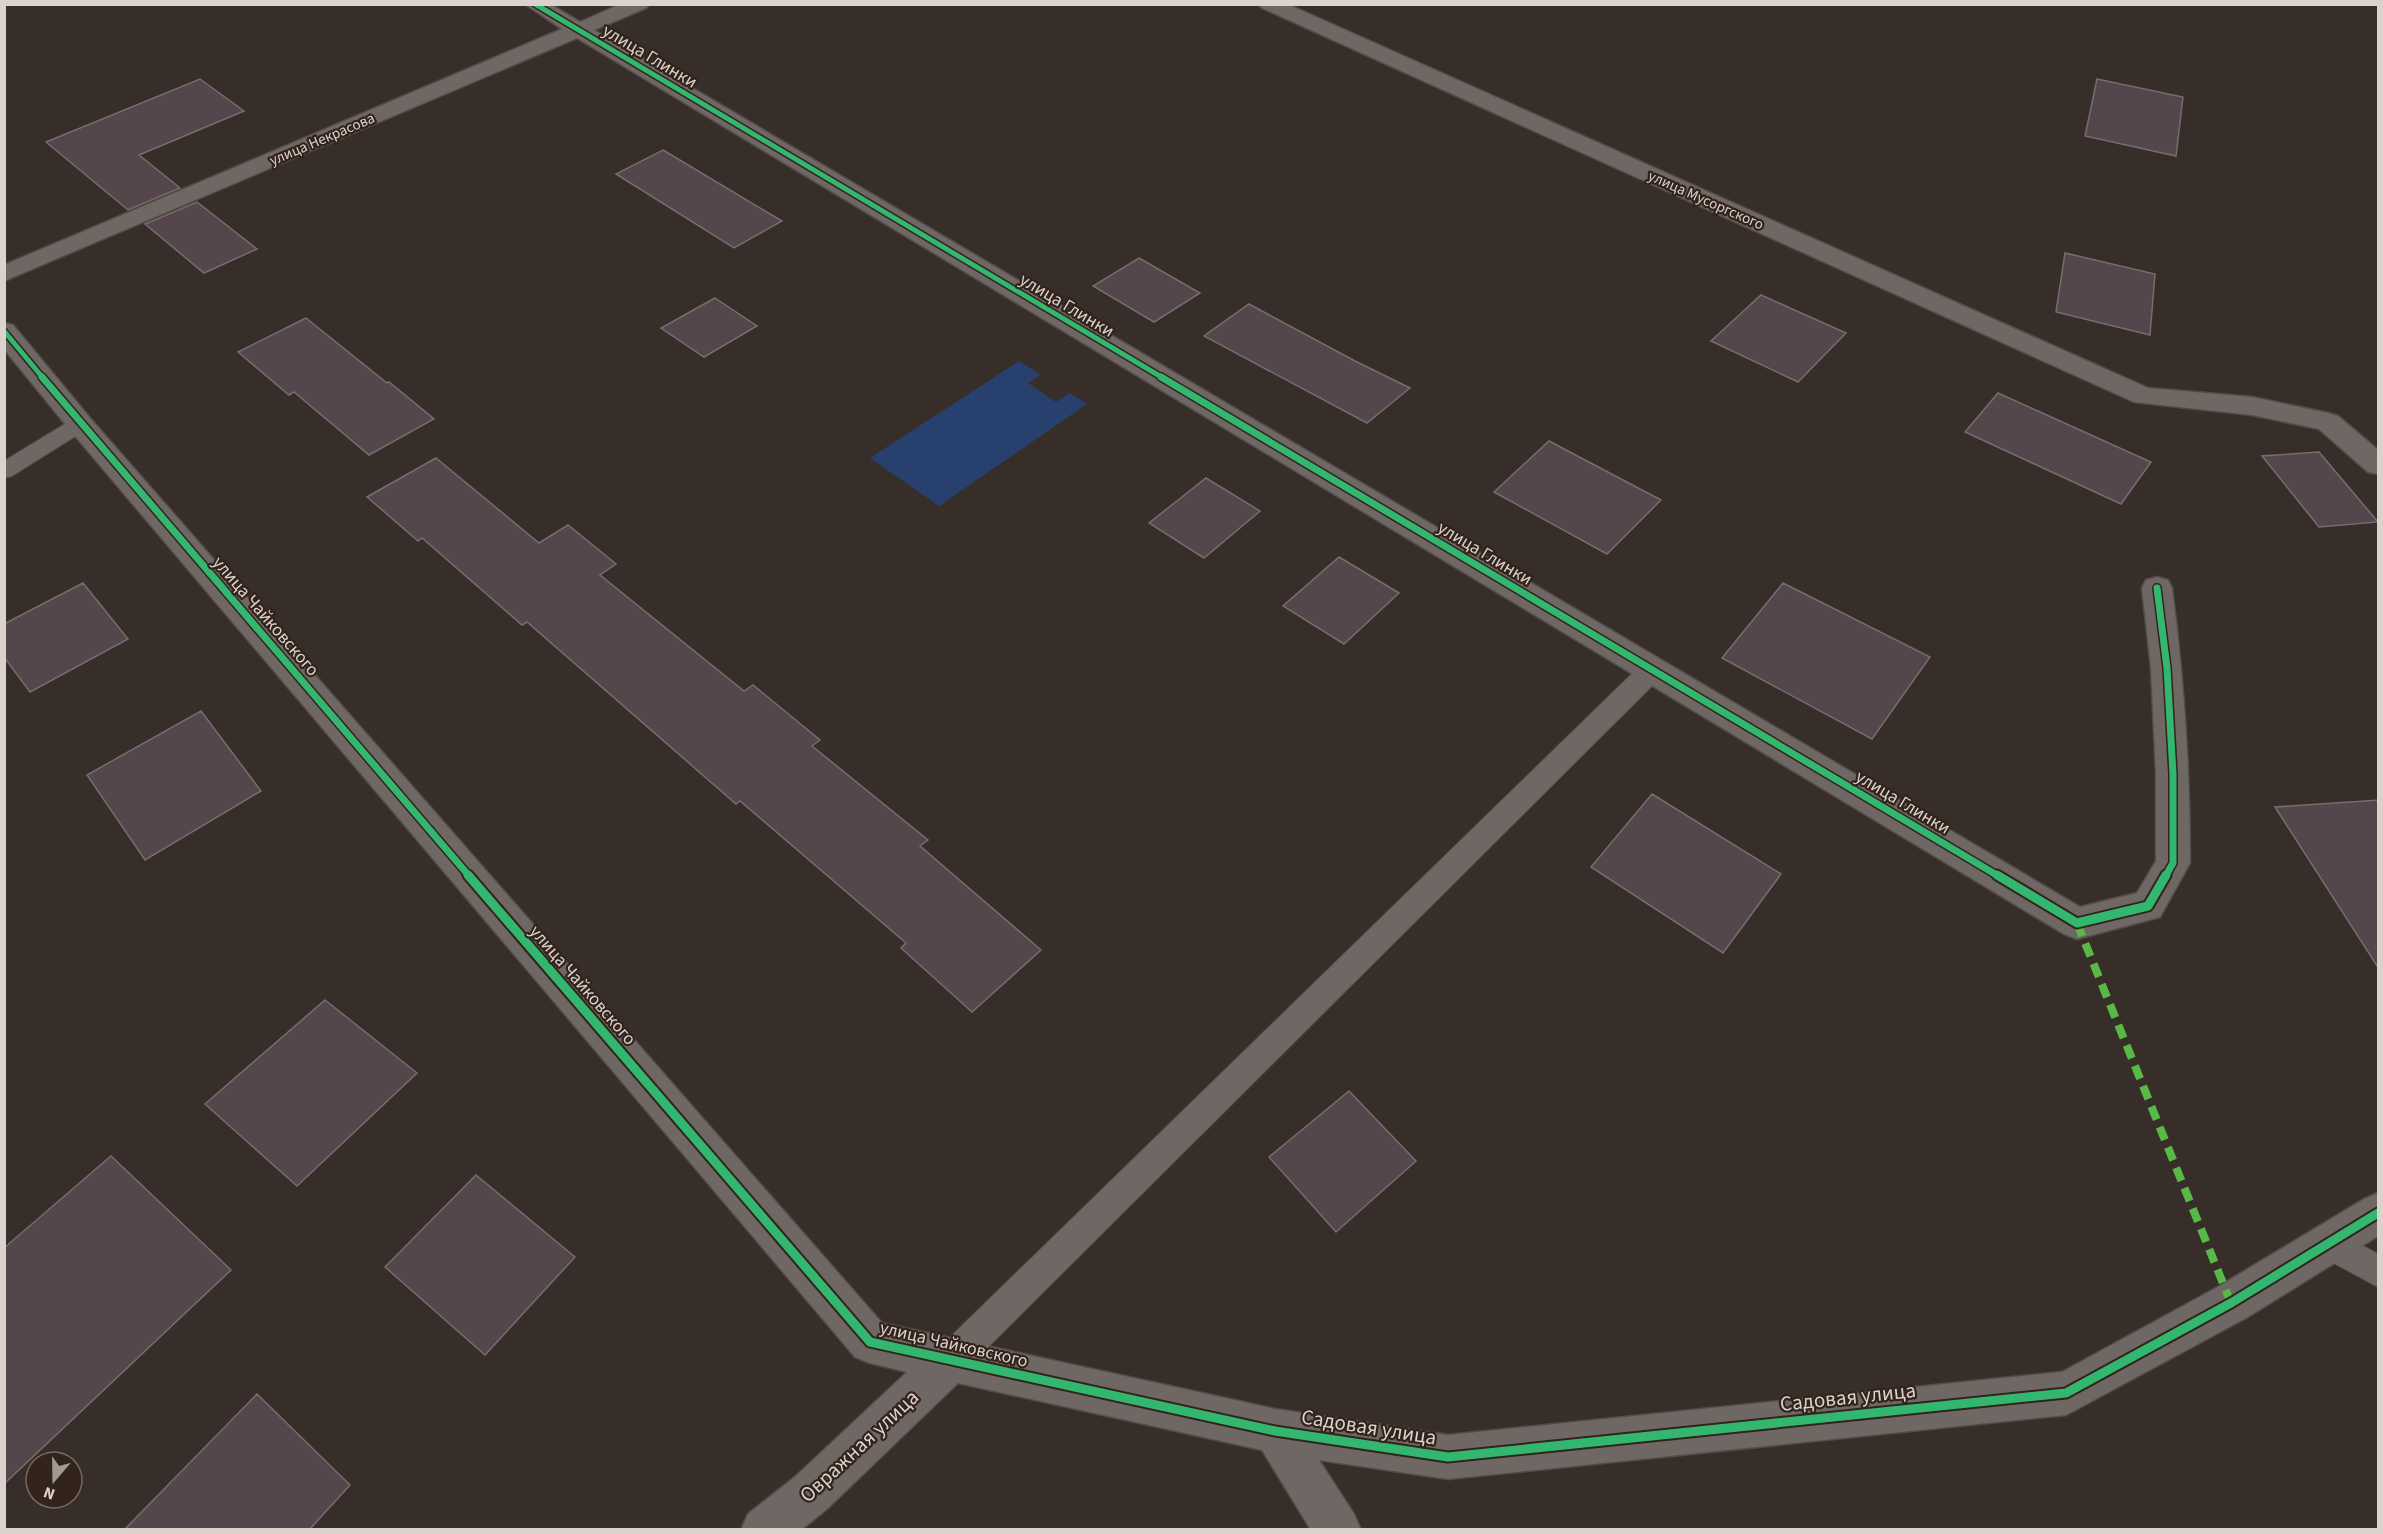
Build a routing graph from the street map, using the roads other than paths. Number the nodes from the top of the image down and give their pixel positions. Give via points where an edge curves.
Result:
1 (535, 4) edge
2 (639, 4) edge
3 (1269, 4) edge
4 (578, 30) junction
5 (4, 274) edge
6 (4, 331) edge
7 (80, 424) junction
8 (2379, 465) edge
9 (4, 471) edge
10 (2157, 588) dead end
11 (1652, 670) junction
12 (2379, 1214) edge
13 (2328, 1244) junction
14 (2379, 1271) edge
15 (952, 1359) junction
16 (1275, 1431) junction
17 (764, 1530) edge
18 (1338, 1530) edge

1 - 4 street, улица Глинки
2 - 4 street, улица Некрасова
3 - 8 street, улица Мусоргского via 2143,396 2252,406 2328,422
4 - 5 street, улица Некрасова
4 - 11 street, улица Глинки
6 - 7 street, улица Чайковского
7 - 9 lane
7 - 15 street, улица Чайковского via 870,1342
10 - 11 street, улица Глинки via 2168,680 2174,863 2148,906 2077,923
11 - 15 lane
12 - 13 street, Садовая улица
13 - 14 lane
13 - 16 street, Садовая улица via 2231,1303 2066,1393 1448,1457
15 - 16 street, улица Чайковского
15 - 17 street, Овражная улица via 812,1492
16 - 18 street

